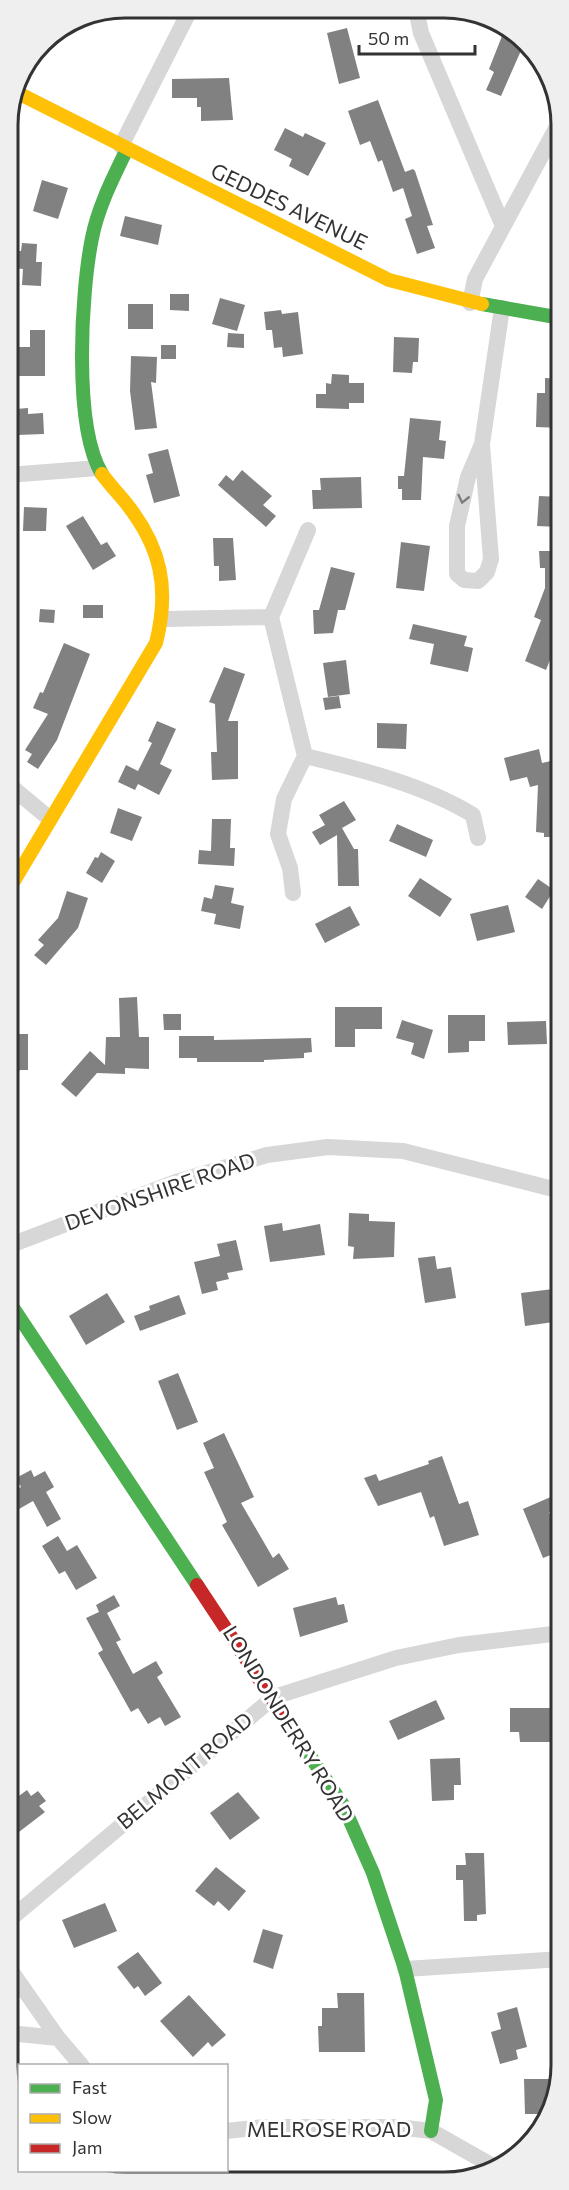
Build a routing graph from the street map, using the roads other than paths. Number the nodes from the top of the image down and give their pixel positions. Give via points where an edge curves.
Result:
1 (186, 18) edge
2 (418, 18) edge
3 (22, 95) edge
4 (551, 143) edge
5 (124, 148) junction
6 (503, 226) junction
7 (471, 303) junction
8 (502, 309) junction
9 (551, 316) edge
10 (482, 444) junction
11 (98, 468) junction
12 (18, 474) edge
13 (308, 530) dead end
14 (271, 617) junction
15 (164, 619) junction
16 (304, 756) junction
17 (18, 792) edge
18 (50, 819) junction
19 (478, 838) dead end
20 (18, 874) edge
21 (293, 893) dead end
22 (551, 1188) edge
23 (18, 1242) edge
24 (18, 1315) edge
25 (551, 1634) edge
26 (273, 1696) junction
27 (18, 1913) edge
28 (551, 1960) edge
29 (405, 1969) junction
30 (18, 1981) edge
31 (18, 2034) edge
32 (58, 2038) junction
33 (80, 2064) edge
34 (431, 2131) junction
35 (228, 2132) edge
36 (487, 2163) edge

1 - 5 street
2 - 6 street
3 - 5 street, GEDDES AVENUE
4 - 6 street
5 - 7 street, GEDDES AVENUE via 388,280
5 - 11 street via 92,238 87,273 83,397
6 - 7 street via 476,279
7 - 8 street, GEDDES AVENUE
8 - 9 street, GEDDES AVENUE
8 - 10 street
10 -> 10 street via 468,477 457,526 457,574 464,580 478,581 487,572 491,559
11 - 12 street
11 - 15 street via 131,509 158,559 166,598
13 - 14 street
14 - 15 street
14 - 16 street
15 - 18 street via 156,643
16 - 19 street via 453,803 473,815
16 - 21 street via 284,799 278,834 290,868
17 - 18 street
18 - 20 street
22 - 23 street, DEVONSHIRE ROAD via 403,1151 328,1147 267,1155 176,1182
24 - 26 street, LONDONDERRY ROAD
25 - 26 street, BELMONT ROAD via 459,1645 396,1658
26 - 27 street, BELMONT ROAD
26 - 29 street, LONDONDERRY ROAD via 343,1805 373,1873
28 - 29 street
29 - 34 street, LONDONDERRY ROAD via 436,2100
30 - 32 street
31 - 32 street
32 - 33 street
34 - 35 street, MELROSE ROAD via 398,2127 264,2127
34 - 36 street

